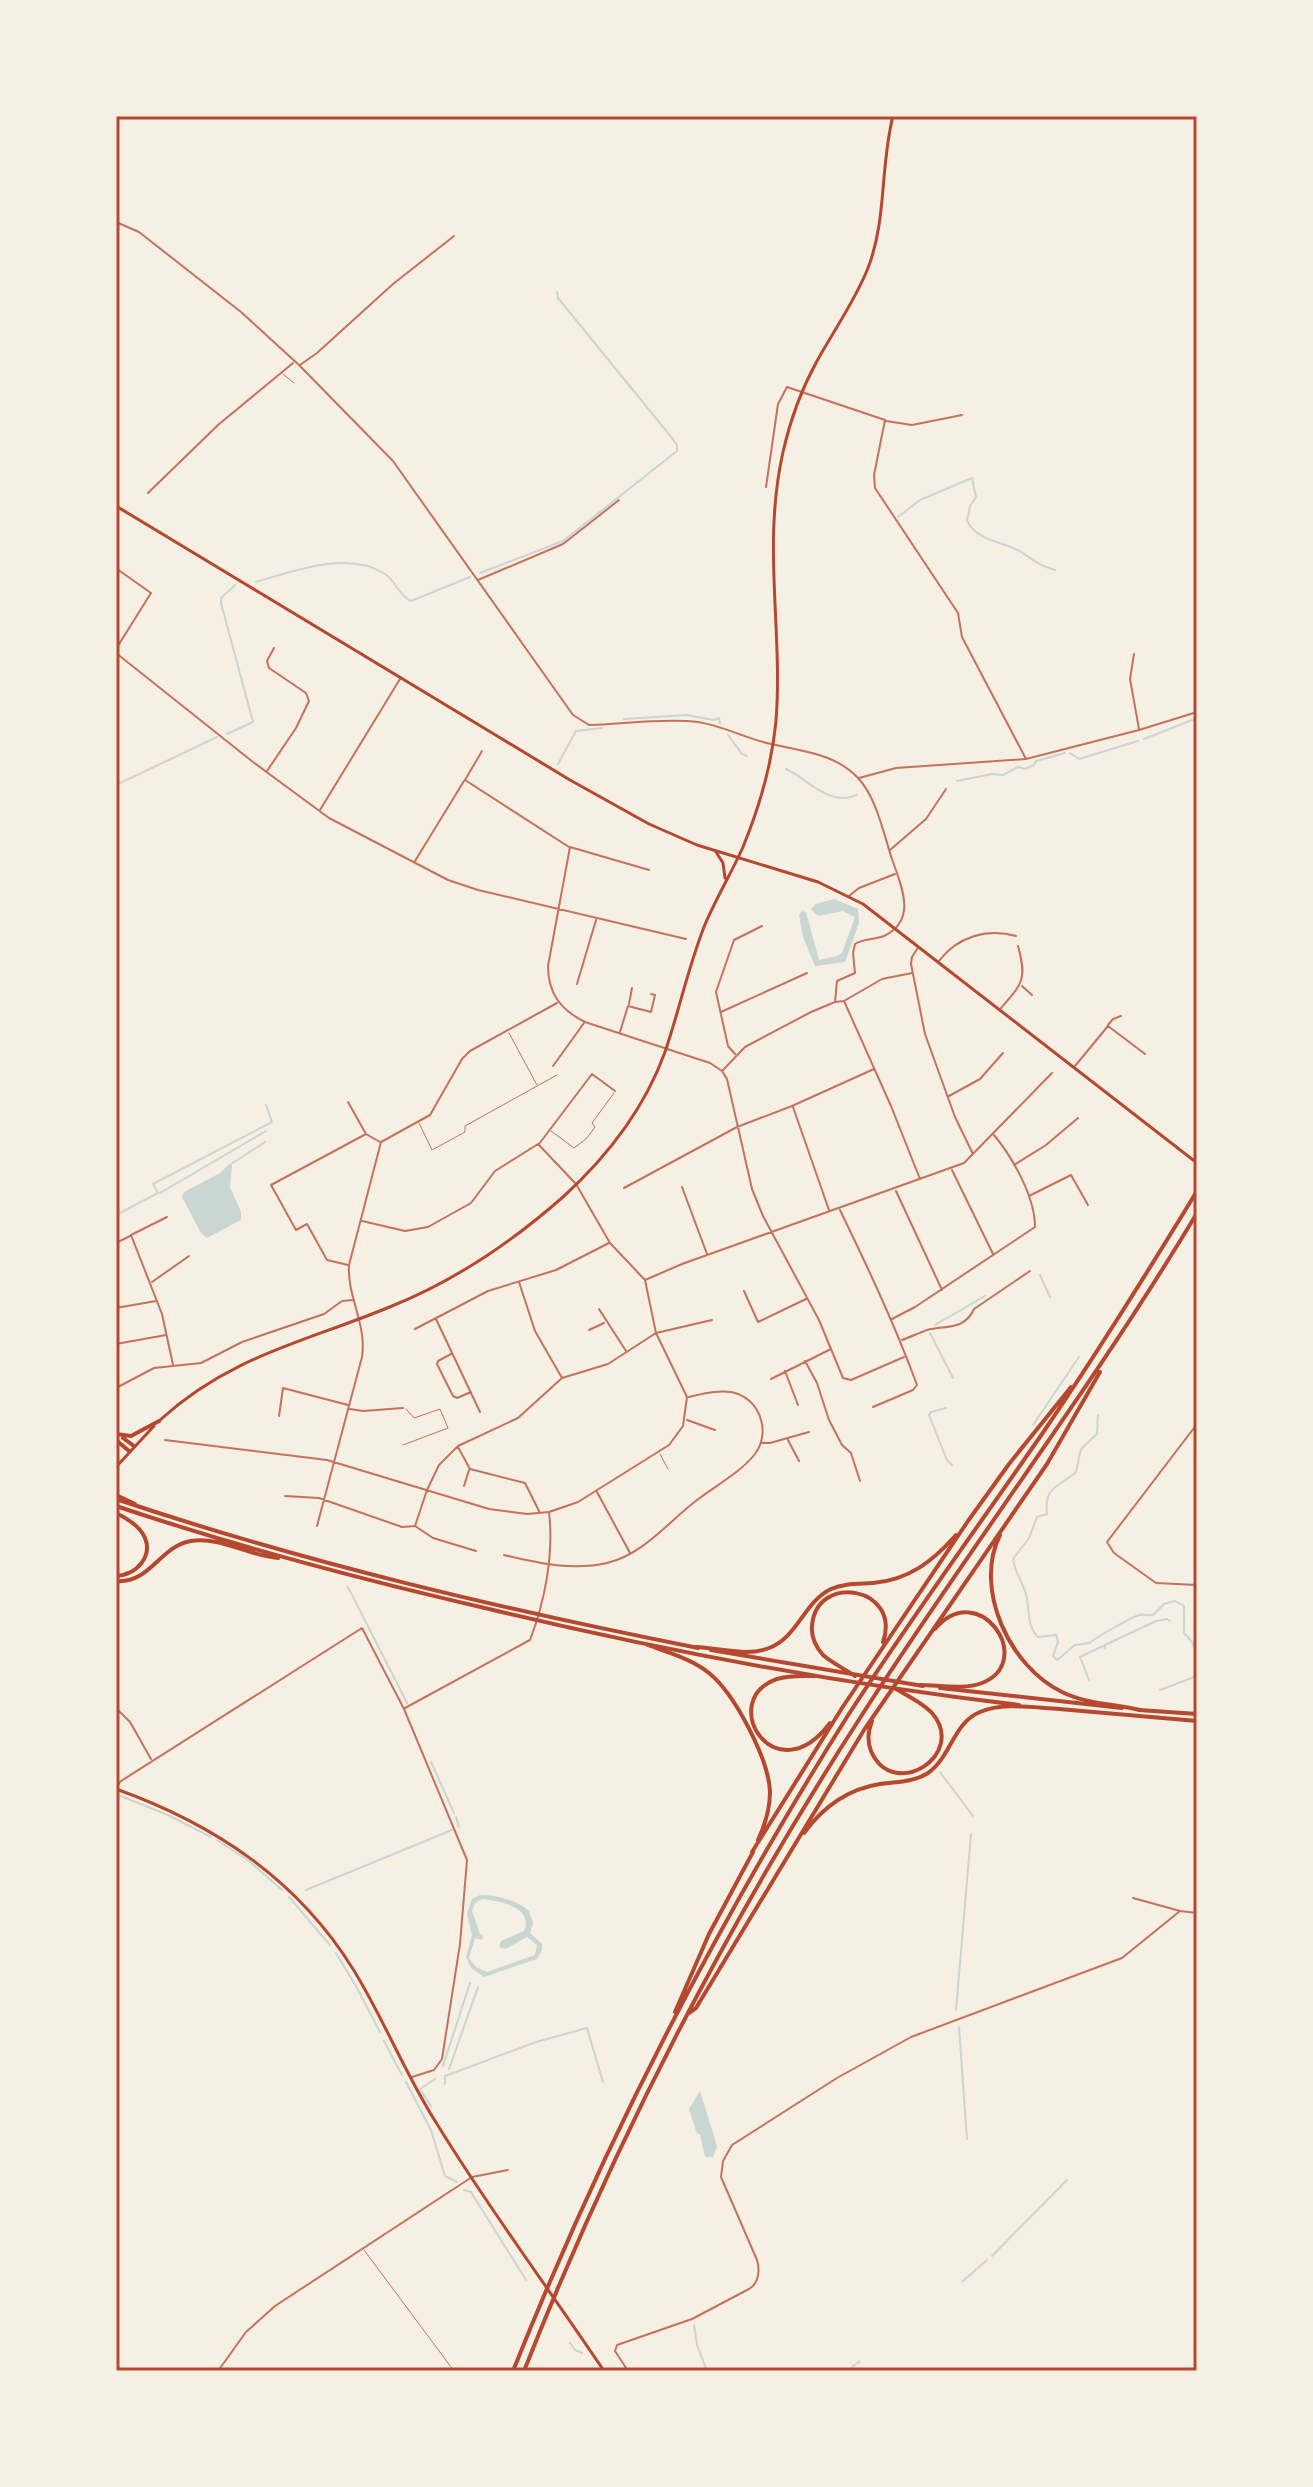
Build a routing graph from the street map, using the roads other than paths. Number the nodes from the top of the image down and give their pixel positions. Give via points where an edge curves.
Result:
1 (893, 116) edge
2 (116, 222) edge
3 (454, 236) dead end
4 (295, 362) junction
5 (299, 365) junction
6 (281, 372) junction
7 (294, 383) dead end
8 (802, 392) junction
9 (962, 415) dead end
10 (885, 420) junction
11 (766, 487) dead end
12 (148, 493) dead end
13 (619, 500) dead end
14 (116, 506) edge
15 (117, 569) edge
16 (476, 580) junction
17 (274, 648) dead end
18 (116, 651) edge
19 (1134, 654) dead end
20 (400, 678) junction
21 (1197, 712) edge
22 (1139, 730) junction
23 (773, 744) junction
24 (482, 751) dead end
25 (1026, 759) junction
26 (266, 772) junction
27 (858, 778) junction
28 (465, 780) junction
29 (946, 789) dead end
30 (319, 811) junction
31 (570, 847) junction
32 (713, 850) junction
33 (889, 851) junction
34 (738, 857) junction
35 (415, 862) junction
36 (649, 870) dead end
37 (896, 873) junction
38 (724, 882) junction
39 (849, 896) junction
40 (559, 909) junction
41 (597, 919) junction
42 (762, 926) dead end
43 (895, 927) junction
44 (1016, 936) dead end
45 (686, 939) dead end
46 (919, 946) junction
47 (1018, 946) dead end
48 (939, 961) junction
49 (807, 973) dead end
50 (913, 973) junction
51 (577, 984) dead end
52 (1021, 986) junction
53 (632, 988) dead end
54 (651, 994) dead end
55 (1032, 995) dead end
56 (844, 1001) junction
57 (835, 1002) junction
58 (558, 1003) junction
59 (628, 1006) junction
60 (1000, 1009) junction
61 (720, 1013) junction
62 (1121, 1016) dead end
63 (585, 1022) junction
64 (1108, 1026) junction
65 (508, 1031) junction
66 (619, 1033) junction
67 (666, 1050) junction
68 (1003, 1053) dead end
69 (1145, 1054) dead end
70 (736, 1055) junction
71 (553, 1066) dead end
72 (1075, 1067) junction
73 (874, 1069) junction
74 (722, 1071) junction
75 (1052, 1073) dead end
76 (557, 1075) dead end
77 (538, 1086) junction
78 (615, 1091) joint
79 (948, 1097) junction
80 (348, 1102) dead end
81 (792, 1106) junction
82 (1078, 1118) dead end
83 (419, 1123) junction
84 (737, 1127) junction
85 (551, 1131) junction
86 (366, 1134) junction
87 (993, 1135) junction
88 (381, 1142) junction
89 (538, 1144) junction
90 (974, 1155) junction
91 (1197, 1163) edge
92 (1013, 1165) junction
93 (951, 1169) junction
94 (920, 1180) junction
95 (576, 1184) junction
96 (682, 1187) dead end
97 (624, 1188) dead end
98 (896, 1190) junction
99 (1197, 1191) edge
100 (1027, 1196) junction
101 (1088, 1205) dead end
102 (840, 1209) junction
103 (830, 1212) junction
104 (1197, 1213) edge
105 (167, 1217) dead end
106 (362, 1221) junction
107 (771, 1233) junction
108 (131, 1235) junction
109 (116, 1243) edge
110 (610, 1243) junction
111 (707, 1255) junction
112 (993, 1255) junction
113 (189, 1256) dead end
114 (349, 1265) junction
115 (1030, 1271) dead end
116 (645, 1280) junction
117 (518, 1281) junction
118 (151, 1282) junction
119 (942, 1290) junction
120 (744, 1291) dead end
121 (807, 1299) junction
122 (157, 1300) junction
123 (354, 1300) junction
124 (116, 1308) edge
125 (599, 1309) dead end
126 (360, 1319) junction
127 (436, 1319) junction
128 (892, 1319) junction
129 (712, 1320) dead end
130 (605, 1322) junction
131 (415, 1329) dead end
132 (589, 1330) dead end
133 (656, 1333) junction
134 (167, 1335) junction
135 (901, 1341) junction
136 (116, 1344) edge
137 (832, 1349) junction
138 (626, 1352) junction
139 (452, 1353) junction
140 (904, 1357) junction
141 (805, 1361) junction
142 (173, 1366) junction
143 (1102, 1366) junction
144 (785, 1370) junction
145 (562, 1378) junction
146 (771, 1379) dead end
147 (1079, 1379) junction
148 (116, 1388) edge
149 (471, 1392) junction
150 (687, 1397) junction
151 (798, 1405) dead end
152 (349, 1407) junction
153 (873, 1407) dead end
154 (403, 1408) joint
155 (480, 1412) dead end
156 (279, 1416) dead end
157 (685, 1420) junction
158 (159, 1421) junction
159 (1197, 1424) edge
160 (715, 1430) dead end
161 (809, 1432) dead end
162 (116, 1436) edge
163 (787, 1439) junction
164 (165, 1440) dead end
165 (761, 1443) junction
166 (403, 1445) dead end
167 (134, 1446) junction
168 (458, 1446) junction
169 (129, 1451) junction
170 (658, 1452) junction
171 (799, 1461) dead end
172 (333, 1462) junction
173 (116, 1467) edge
174 (470, 1469) junction
175 (668, 1469) dead end
176 (860, 1481) dead end
177 (464, 1486) dead end
178 (427, 1490) junction
179 (597, 1492) junction
180 (285, 1496) dead end
181 (116, 1497) edge
182 (324, 1500) junction
183 (116, 1506) edge
184 (1016, 1509) junction
185 (549, 1512) junction
186 (116, 1513) edge
187 (539, 1513) junction
188 (968, 1521) junction
189 (317, 1526) dead end
190 (415, 1526) junction
191 (476, 1551) dead end
192 (630, 1554) junction
193 (504, 1555) dead end
194 (289, 1559) junction
195 (548, 1565) junction
196 (116, 1578) edge
197 (1197, 1585) edge
198 (648, 1645) junction
199 (696, 1647) junction
200 (918, 1649) junction
201 (875, 1658) junction
202 (815, 1676) junction
203 (855, 1676) junction
204 (920, 1685) junction
205 (896, 1689) junction
206 (881, 1705) junction
207 (116, 1708) edge
208 (842, 1708) junction
209 (404, 1709) junction
210 (1060, 1709) junction
211 (1140, 1710) junction
212 (1197, 1714) edge
213 (1197, 1721) edge
214 (152, 1761) junction
215 (116, 1788) edge
216 (752, 1852) junction
217 (787, 1858) junction
218 (1133, 1898) dead end
219 (1180, 1911) junction
220 (1197, 1913) edge
221 (687, 2015) junction
222 (675, 2016) junction
223 (410, 2078) junction
224 (508, 2170) dead end
225 (472, 2177) junction
226 (363, 2248) junction
227 (218, 2371) edge
228 (454, 2371) edge
229 (513, 2371) edge
230 (524, 2371) edge
231 (604, 2371) edge
232 (628, 2371) edge

1 - 8 main road via 875,249
2 - 4 street via 139,232 197,276
3 - 5 street
4 - 5 street
4 - 6 street
5 - 16 street via 393,461
6 - 7 lane
6 - 12 street
8 - 10 street
8 - 11 street via 787,387 779,399
8 - 23 main road via 783,453 774,517
9 - 10 street via 912,425
10 - 25 street via 875,488 958,613 962,637
13 - 16 street via 563,544
14 - 20 main road
15 - 18 street via 151,593
16 - 23 street via 581,722 694,721
17 - 26 street via 269,668 309,698
18 - 26 street
19 - 22 street via 1130,679
20 - 30 street
20 - 32 main road via 607,802
21 - 22 street
22 - 25 street
23 - 27 street via 825,757
23 - 34 main road
24 - 28 street
25 - 27 street via 896,768
26 - 30 street
27 - 33 street
28 - 31 street
28 - 35 street
29 - 33 street via 926,819
30 - 35 street
31 - 36 street
31 - 40 street
32 - 34 main road
32 - 38 main road via 723,863
33 - 37 street
34 - 38 main road
34 - 39 main road
35 - 40 street via 467,887
37 - 39 street
37 - 43 street via 905,907
38 - 67 main road via 699,941
39 - 43 main road
40 - 41 street
40 - 58 street via 548,974
41 - 45 street
41 - 51 street
42 - 61 street via 732,943 716,992
43 - 46 main road
43 - 57 street via 855,944 855,973 837,981
44 - 48 street via 973,936
46 - 48 main road
46 - 50 street via 912,957
47 - 52 street via 1024,968
48 - 60 main road
49 - 61 street
50 - 56 street via 882,979
50 - 79 street via 922,1027
52 - 55 street
52 - 60 street
53 - 59 street
54 - 59 street via 651,1012
56 - 57 street
56 - 73 street
57 - 70 street
58 - 63 street
58 - 65 street
59 - 66 street
60 - 72 main road
61 - 70 street via 728,1046
62 - 64 street
63 - 66 street
63 - 71 street
64 - 69 street
64 - 72 street
65 - 77 lane
65 - 83 street via 462,1059 436,1107
66 - 67 street
67 - 74 street
67 - 95 main road via 634,1117
68 - 79 street via 980,1079
70 - 74 street
72 - 91 main road
73 - 81 street
73 - 94 street
74 - 84 street
75 - 87 street
76 - 77 lane
77 - 83 lane via 432,1150
78 - 85 street via 592,1074
78 - 85 lane via 592,1123 595,1127 574,1148
79 - 90 street
80 - 86 street
81 - 84 street
81 - 103 street
82 - 92 street
83 - 88 street
84 - 97 street
84 - 107 street via 752,1189
85 - 89 street
86 - 88 street
86 - 114 street via 271,1185 296,1230 307,1224 327,1260
87 - 90 street
87 - 92 street
88 - 106 street
89 - 95 street
89 - 106 street via 495,1171 471,1203 428,1227 405,1231
90 - 93 street
92 - 100 street
93 - 94 street
93 - 112 street
94 - 98 street
95 - 110 street
95 - 126 main road via 532,1223 467,1267
96 - 111 street
98 - 102 street
98 - 119 street
99 - 147 highway
100 - 101 street via 1071,1175
100 - 112 street via 1035,1225
102 - 103 street
102 - 128 street
103 - 107 street
104 - 143 highway
105 - 108 street
106 - 114 street
107 - 111 street
107 - 121 street
108 - 109 street
108 - 118 street
110 - 116 street
110 - 117 street via 556,1270
111 - 116 street
112 - 119 street
113 - 118 street
114 - 123 street
115 - 135 street via 951,1328 929,1329
116 - 133 street
117 - 127 street
117 - 145 street via 535,1331
118 - 122 street
119 - 128 street
120 - 121 street via 758,1322
121 - 137 street
122 - 124 street
122 - 134 street
123 - 126 street
123 - 142 street via 242,1342 197,1365
125 - 130 street
126 - 152 street via 364,1344
126 - 158 main road via 232,1368
127 - 131 street
127 - 139 street
128 - 135 street
129 - 133 street
130 - 132 street
130 - 138 street
133 - 138 street
133 - 150 street
134 - 136 street
134 - 142 street
135 - 140 street
137 - 140 street via 847,1380
137 - 141 street
138 - 145 street via 596,1369
139 - 149 street
139 - 149 street via 437,1364 453,1396
140 - 153 street via 916,1387
141 - 144 street
141 - 176 street
142 - 148 street via 154,1368
143 - 184 highway
143 - 221 highway via 857,1722
144 - 146 street
144 - 151 street
145 - 168 street via 518,1418
147 - 188 highway
147 - 222 highway via 848,1716
149 - 155 street
150 - 157 street
150 - 165 street via 724,1392 742,1396 760,1416
152 - 154 street
152 - 156 street via 283,1388
152 - 172 street
154 - 166 lane via 414,1418 440,1409 448,1428
157 - 160 street
157 - 170 street via 676,1438
158 - 162 highway via 131,1436
158 - 167 main road
159 - 197 street via 1107,1542 1156,1583
161 - 163 street
162 - 167 highway
162 - 169 highway
163 - 165 street
163 - 171 street
164 - 172 street
165 - 192 street via 749,1461
167 - 169 main road
168 - 174 street
168 - 178 street via 439,1465
169 - 173 main road
170 - 175 lane
170 - 179 street
172 - 178 street
172 - 182 street
174 - 177 street
174 - 187 street via 525,1483
178 - 187 street via 489,1509
178 - 190 street
179 - 185 street
179 - 192 street
180 - 182 street
181 - 199 highway via 333,1563
182 - 189 street
182 - 190 street via 402,1527
183 - 194 highway
184 - 200 highway
184 - 211 highway via 996,1546 990,1576 995,1605 1017,1652 1038,1677 1061,1692
185 - 187 street
185 - 195 street
186 - 196 highway via 137,1527 147,1547 138,1568
188 - 199 highway via 940,1552 911,1573 827,1591 775,1646 751,1652
188 - 201 highway
190 - 191 street via 433,1538
192 - 195 street via 589,1566
193 - 195 street
194 - 196 highway via 213,1541 190,1541 138,1578
194 - 198 highway
195 - 209 street via 530,1640
198 - 202 highway
198 - 216 highway via 702,1668 738,1709 770,1788 767,1816
199 - 203 highway
200 - 204 highway via 939,1624 963,1613 990,1620 1004,1646 999,1667 985,1682
200 - 206 highway
201 - 203 highway via 886,1630 876,1603 846,1592 824,1601 813,1623 816,1645
201 - 208 highway
202 - 205 highway
202 - 208 highway via 783,1677 760,1690 752,1717 761,1739 774,1749 799,1749 817,1739
203 - 204 highway
204 - 211 highway
205 - 206 highway via 928,1709 938,1724 940,1744 927,1765 901,1774 874,1757 868,1733
205 - 210 highway
206 - 217 highway
207 - 214 street
208 - 216 highway
209 - 214 street via 362,1628
209 - 223 street via 465,1850 468,1870 442,2059 434,2070
210 - 213 highway
210 - 217 highway via 998,1708 974,1715 930,1772 843,1796 819,1815
211 - 212 highway
214 - 215 street
215 - 223 main road via 212,1831 292,1893 354,1971
216 - 222 highway via 709,1934
217 - 221 highway
218 - 219 street
219 - 220 street
219 - 232 street via 1122,1958 911,2037 732,2145 721,2177 757,2260 756,2282 692,2319 617,2345 615,2351
221 - 230 highway
222 - 229 highway via 612,2140
223 - 225 main road
224 - 225 street
225 - 226 street
225 - 231 main road
226 - 227 street via 268,2312
226 - 228 lane

